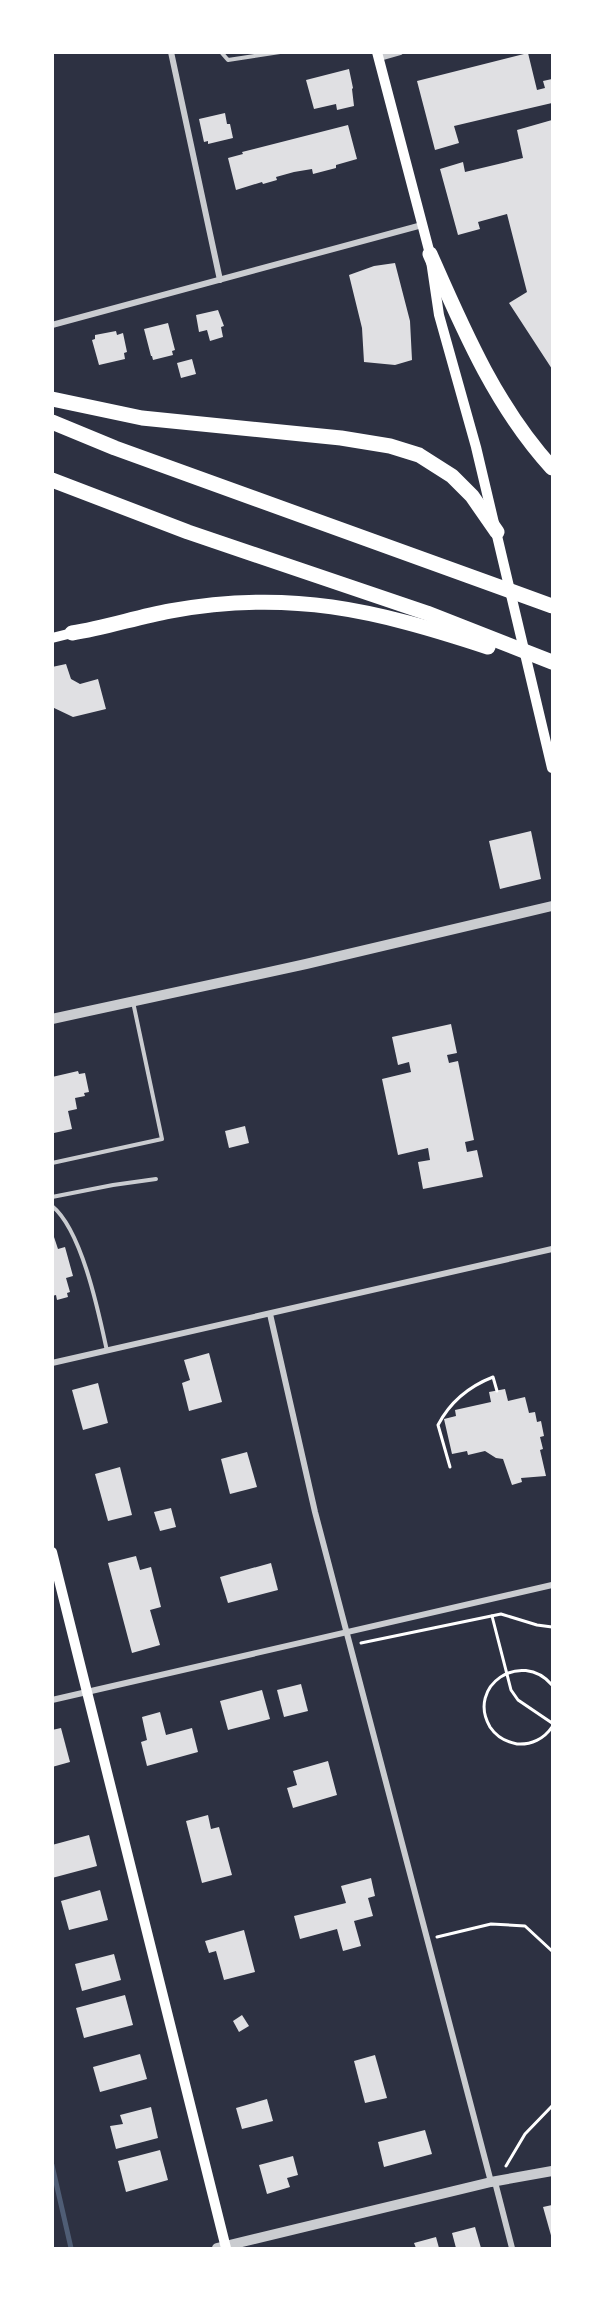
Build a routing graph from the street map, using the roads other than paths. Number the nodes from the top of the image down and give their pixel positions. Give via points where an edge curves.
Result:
1 (171, 52) edge
2 (221, 52) edge
3 (280, 52) edge
4 (400, 52) edge
5 (266, 54) edge
6 (378, 55) edge
7 (422, 225) junction
8 (430, 254) junction
9 (220, 280) junction
10 (52, 325) edge
11 (52, 399) edge
12 (52, 422) edge
13 (552, 468) edge
14 (52, 480) edge
15 (497, 532) junction
16 (552, 606) edge
17 (72, 633) joint
18 (52, 638) edge
19 (552, 664) edge
20 (552, 768) edge
21 (552, 906) edge
22 (132, 1001) junction
23 (52, 1019) edge
24 (52, 1163) edge
25 (156, 1179) dead end
26 (52, 1197) edge
27 (52, 1206) edge
28 (552, 1248) edge
29 (270, 1314) junction
30 (107, 1351) junction
31 (52, 1363) edge
32 (52, 1552) edge
33 (552, 1586) edge
34 (347, 1633) junction
35 (87, 1692) junction
36 (52, 1700) edge
37 (552, 2171) edge
38 (493, 2182) junction
39 (223, 2248) edge
40 (512, 2248) edge

1 - 9 street
2 - 5 lane via 228,60
3 - 5 lane
4 - 6 street
6 - 7 main road
7 - 8 main road
7 - 9 street
8 - 13 highway via 501,401
8 - 15 main road via 439,315
9 - 10 street
11 - 15 highway via 142,418 390,446 419,455 452,476 472,496
12 - 16 highway
14 - 19 highway via 188,532 427,613
15 - 20 main road
17 - 18 main road
17 - 19 highway via 169,611 252,601 317,603 385,615
21 - 22 street
22 - 23 street
22 - 24 lane via 162,1138
25 - 26 lane
27 - 30 lane via 78,1247 92,1284
28 - 29 street
29 - 30 street
29 - 34 street
30 - 31 street
32 - 35 main road
33 - 34 street
34 - 35 street
34 - 38 street
35 - 36 street
35 - 39 main road
37 - 38 street
38 - 39 street
38 - 40 street

